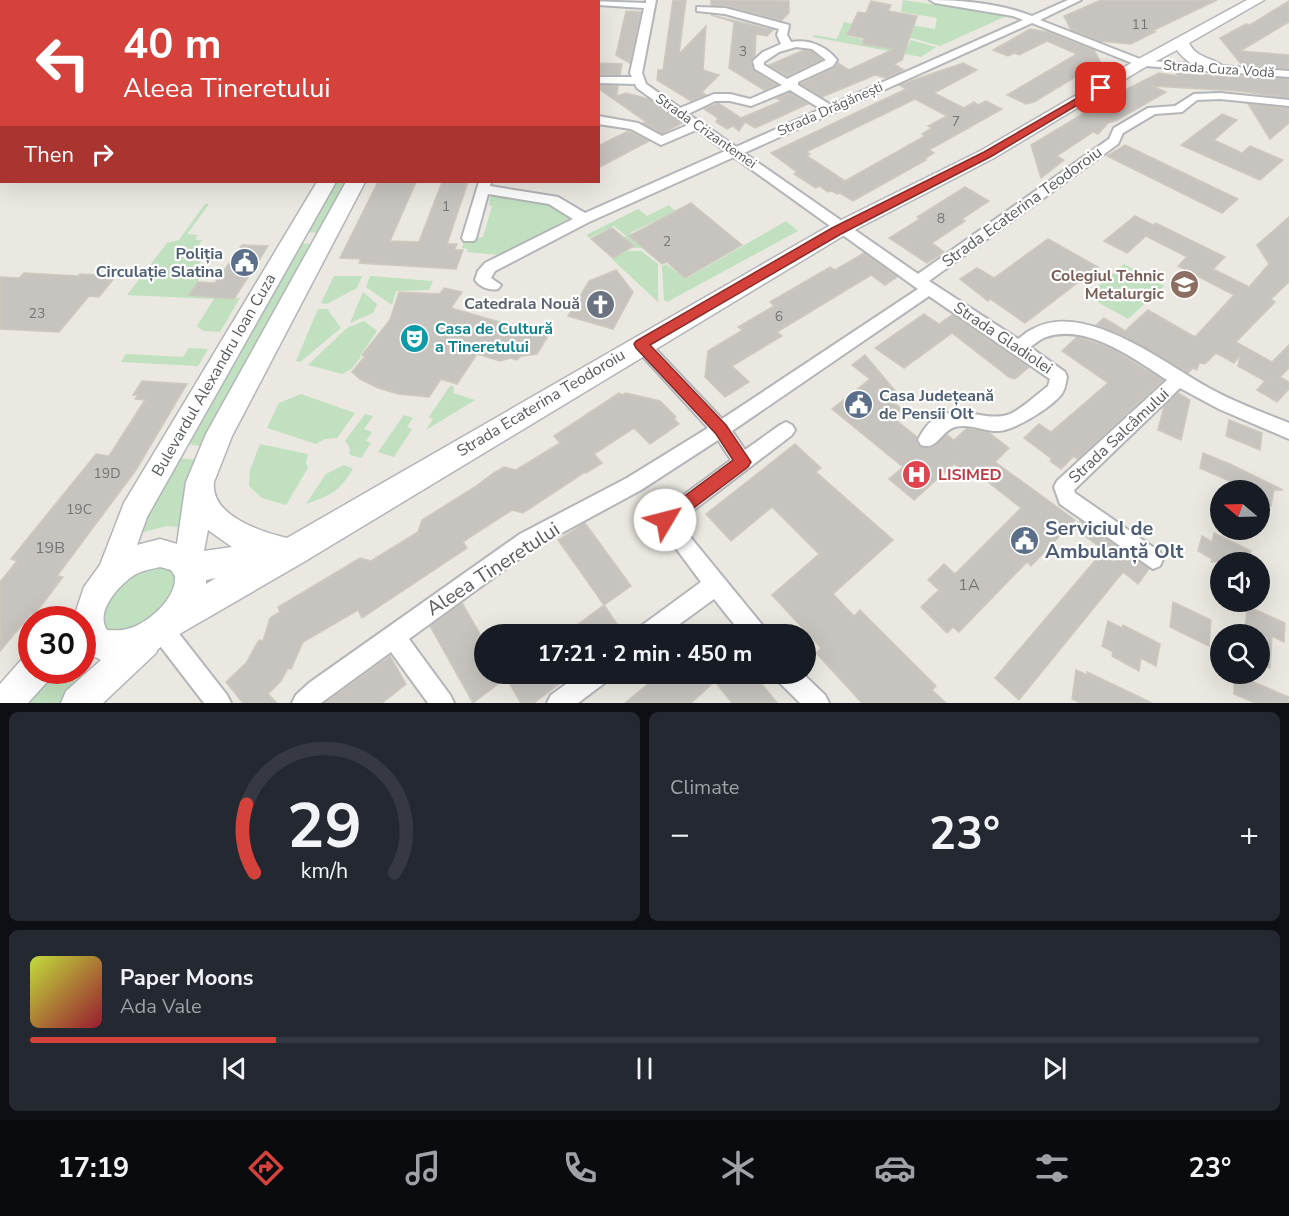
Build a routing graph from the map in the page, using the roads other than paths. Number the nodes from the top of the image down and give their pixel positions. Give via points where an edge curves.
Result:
1 (935, 0) edge
2 (1076, 0) edge
3 (1257, 0) edge
4 (600, 2) edge
5 (651, 3) edge
6 (700, 9) edge
7 (1030, 20) junction
8 (1181, 41) junction
9 (786, 43) junction
10 (1143, 63) junction
11 (1218, 69) junction
12 (1289, 74) edge
13 (600, 80) edge
14 (638, 81) junction
15 (792, 85) junction
16 (1289, 103) edge
17 (830, 109) junction
18 (1152, 110) joint
19 (680, 113) junction
20 (600, 120) edge
21 (698, 125) junction
22 (734, 151) junction
23 (325, 183) edge
24 (354, 183) edge
25 (484, 185) edge
26 (584, 219) junction
27 (843, 227) junction
28 (469, 238) dead end
29 (493, 285) dead end
30 (924, 285) junction
31 (641, 344) junction
32 (1018, 347) junction
33 (1179, 379) junction
34 (721, 429) junction
35 (786, 430) dead end
36 (1289, 431) edge
37 (927, 440) dead end
38 (743, 462) junction
39 (199, 490) junction
40 (291, 553) junction
41 (1153, 559) dead end
42 (187, 566) junction
43 (112, 574) junction
44 (715, 585) junction
45 (89, 606) edge
46 (662, 624) edge
47 (747, 624) edge
48 (161, 630) junction
49 (393, 636) junction
50 (96, 640) edge
51 (585, 684) edge
52 (797, 684) edge
53 (78, 703) edge
54 (219, 703) edge
55 (303, 703) edge
56 (442, 703) edge
57 (559, 703) edge
58 (817, 703) edge

1 - 7 street, Strada Cuza Vodă via 1015,13
2 - 7 street, Strada Drăgănești
3 - 8 main road, Strada Ecaterina Teodoroiu
4 - 5 street
5 - 14 street, Strada Crizantemei via 636,73
6 - 9 street via 786,27 782,35
7 - 10 street, Strada Cuza Vodă
7 - 17 street, Strada Drăgănești
8 - 10 main road, Strada Ecaterina Teodoroiu
8 - 11 main road via 1187,54
9 - 15 street via 758,61 759,67
9 - 15 street via 826,51 832,60 792,80
10 - 11 street, Strada Cuza Vodă
10 - 27 main road, Strada Ecaterina Teodoroiu via 988,154
11 - 12 street, Strada Cuza Vodă
13 - 14 street
14 - 19 street, Strada Crizantemei
15 - 17 street
15 - 19 street via 751,103 725,95 703,100
16 - 18 street, Strada Cuza Vodă via 1194,97 1178,110
17 - 22 street, Strada Drăgănești
18 - 30 street, Strada Ecaterina Teodoroiu via 1118,131 1114,141 1054,182
19 - 21 street, Strada Crizantemei
20 - 21 street via 634,126 661,141
21 - 22 street, Strada Crizantemei
22 - 26 street, Strada Drăgănești
22 - 27 street, Strada Crizantemei
23 - 43 main road, Bulevardul Alexandru Ioan Cuza via 134,512
24 - 39 main road, Bulevardul Alexandru Ioan Cuza via 225,420
25 - 26 street via 553,200
25 - 28 street
26 - 29 street, Strada Drăgănești via 490,267 483,280
27 - 30 street, Strada Gladiolei
27 - 31 main road, Strada Ecaterina Teodoroiu
30 - 32 street, Strada Gladiolei
30 - 34 street, Aleea Tineretului
31 - 34 street
31 - 40 main road, Strada Ecaterina Teodoroiu
32 - 33 street, Strada Salcâmului via 1029,335 1049,327 1086,330
32 - 37 street, Strada Gladiolei via 1059,377 1055,390 1015,420 998,424 965,418 951,420
33 - 36 street, Strada Salcâmului via 1203,394
33 - 41 street, Strada Salcâmului via 1064,487 1067,498
34 - 38 street
34 - 49 street, Aleea Tineretului via 634,484 527,541
35 - 38 street
38 - 44 street via 665,520
39 - 40 main road via 220,525 264,547
39 - 42 main road, Bulevardul Alexandru Ioan Cuza
40 - 42 main road, Strada Ecaterina Teodoroiu
40 - 48 main road, Strada Ecaterina Teodoroiu
42 - 43 main road via 170,554 154,554 136,559
42 - 48 main road via 189,594 182,608
43 - 45 main road
44 - 46 street
44 - 47 street
48 - 50 main road via 134,645 117,647
48 - 53 main road
48 - 54 street
49 - 55 street, Aleea Tineretului
49 - 56 street
51 - 57 street
52 - 58 street

